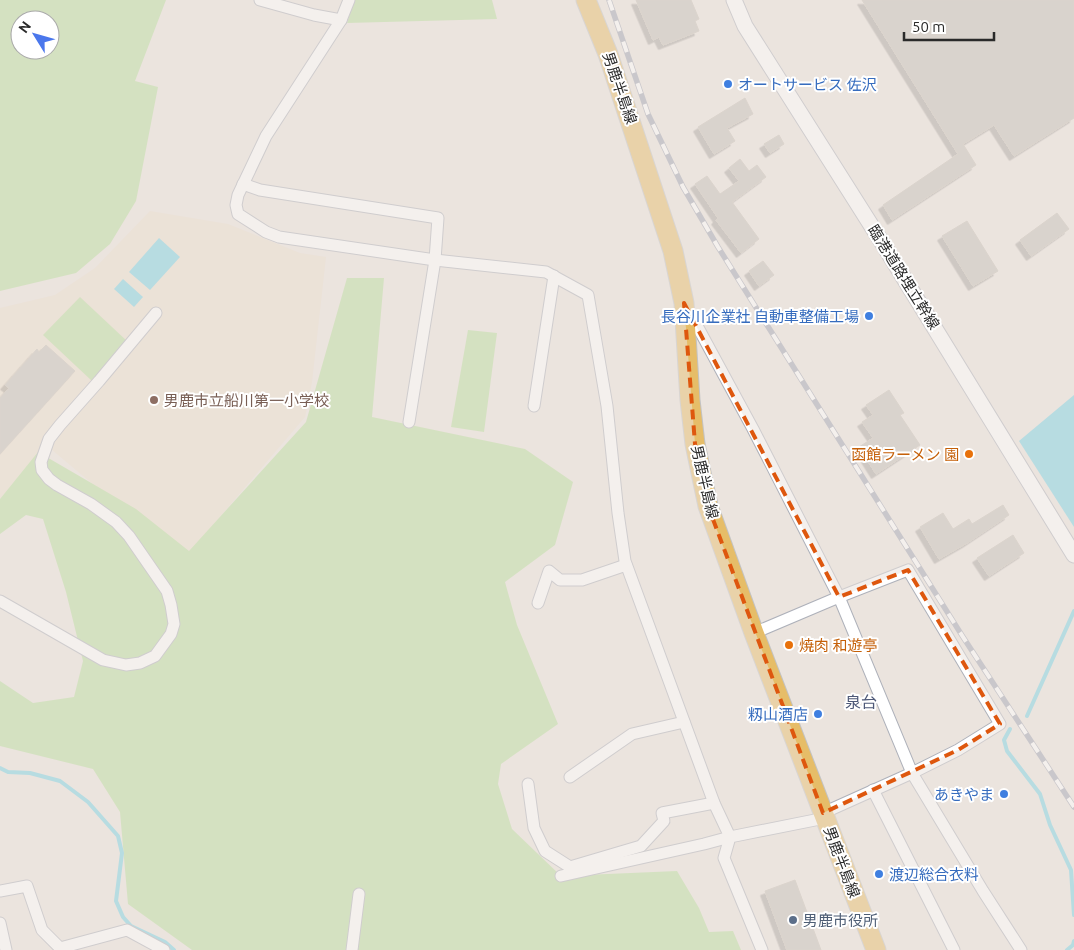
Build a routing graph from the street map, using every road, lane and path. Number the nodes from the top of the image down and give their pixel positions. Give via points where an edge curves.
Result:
1 (260, 0) edge
2 (349, 0) edge
3 (586, 0) edge
4 (734, 0) edge
5 (341, 20) junction
6 (243, 184) junction
7 (435, 260) junction
8 (554, 276) junction
9 (684, 303) junction
10 (156, 313) dead end
11 (534, 406) dead end
12 (409, 422) dead end
13 (1074, 555) edge
14 (626, 565) junction
15 (839, 597) junction
16 (0, 601) edge
17 (538, 603) dead end
18 (754, 633) junction
19 (684, 722) junction
20 (912, 773) junction
21 (570, 777) dead end
22 (528, 784) dead end
23 (873, 790) junction
24 (714, 803) junction
25 (824, 815) junction
26 (730, 837) junction
27 (561, 876) dead end
28 (0, 891) edge
29 (359, 894) dead end
30 (0, 923) edge
31 (6, 950) edge
32 (164, 950) edge
33 (352, 950) edge
34 (762, 950) edge
35 (876, 950) edge
36 (954, 950) edge
37 (1021, 950) edge

1 - 5 street
2 - 5 street
3 - 9 main road, 男鹿半島線 via 640,146 673,251
4 - 13 street, 臨港道路埋立幹線 via 745,26
5 - 6 street via 266,136
6 - 7 street via 236,206 238,214 266,232
6 - 7 street via 260,190 438,218
7 - 8 street via 546,272
7 - 12 street
8 - 11 street
8 - 14 street via 588,295 608,406
9 - 15 street
9 - 18 main road, 男鹿半島線 via 690,400 706,497
10 - 16 street via 49,439 41,462 42,470 49,479 91,504 129,536 167,591 174,624 171,634 155,656 126,665 103,660
14 - 17 street via 582,580 560,580 549,571
14 - 19 street
15 - 18 street
15 - 20 street
15 - 20 street via 908,570 1000,724
18 - 25 main road, 男鹿半島線
19 - 21 street via 632,734
19 - 24 street
20 - 23 street
20 - 37 street
22 - 24 street via 534,828 545,851 570,868 640,846 664,821 662,813
23 - 25 street
23 - 36 street
24 - 26 street
25 - 26 street
25 - 35 main road, 男鹿半島線
26 - 27 street
26 - 34 street via 724,858
28 - 32 street via 27,886 42,930 60,948 126,930
29 - 33 street
30 - 31 street

